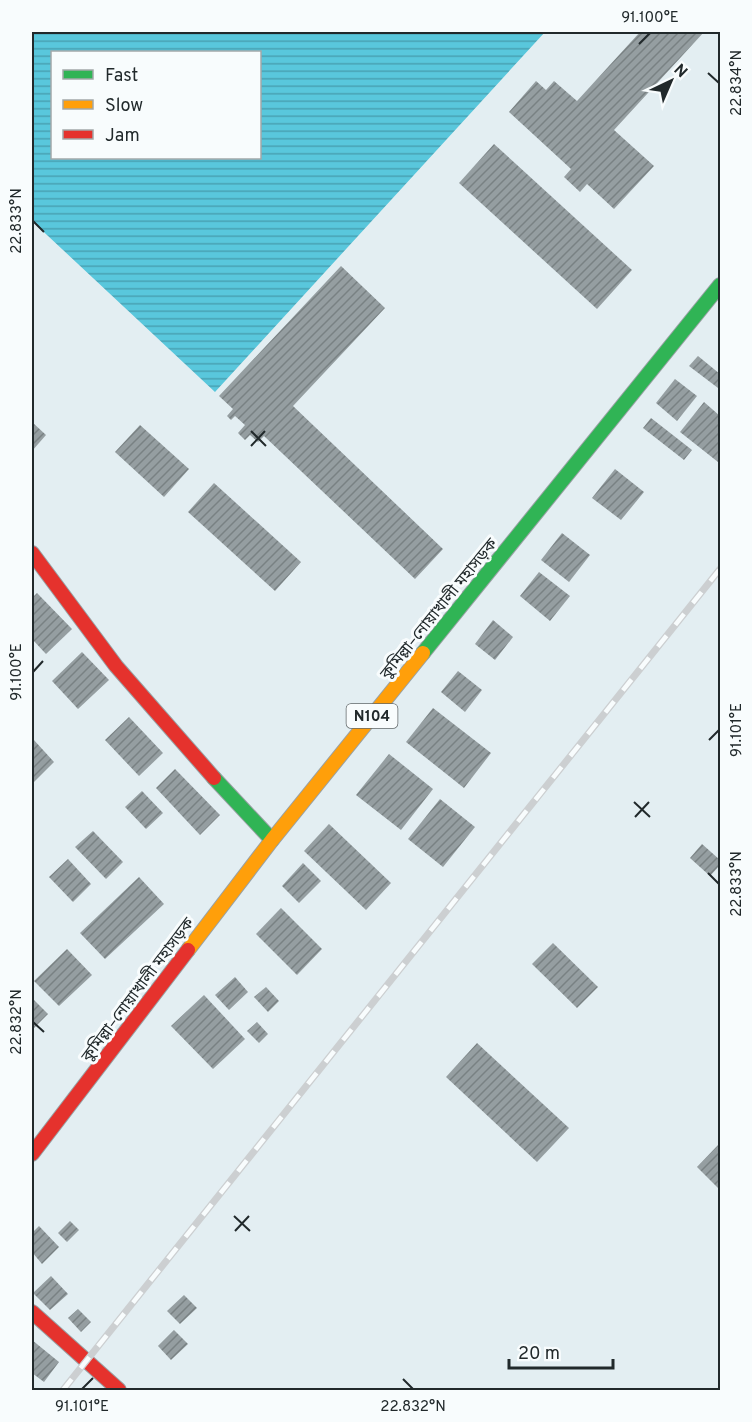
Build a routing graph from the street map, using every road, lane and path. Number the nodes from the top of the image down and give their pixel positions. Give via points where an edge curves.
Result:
1 (720, 285) edge
2 (32, 554) edge
3 (272, 840) junction
4 (32, 1154) edge
5 (32, 1312) edge
6 (119, 1390) edge

1 - 3 main road, কুমিল্লা–নোয়াখালী মহাসড়ক / N104
2 - 3 main road via 157,716
3 - 4 main road, কুমিল্লা–নোয়াখালী মহাসড়ক / N104
5 - 6 main road

